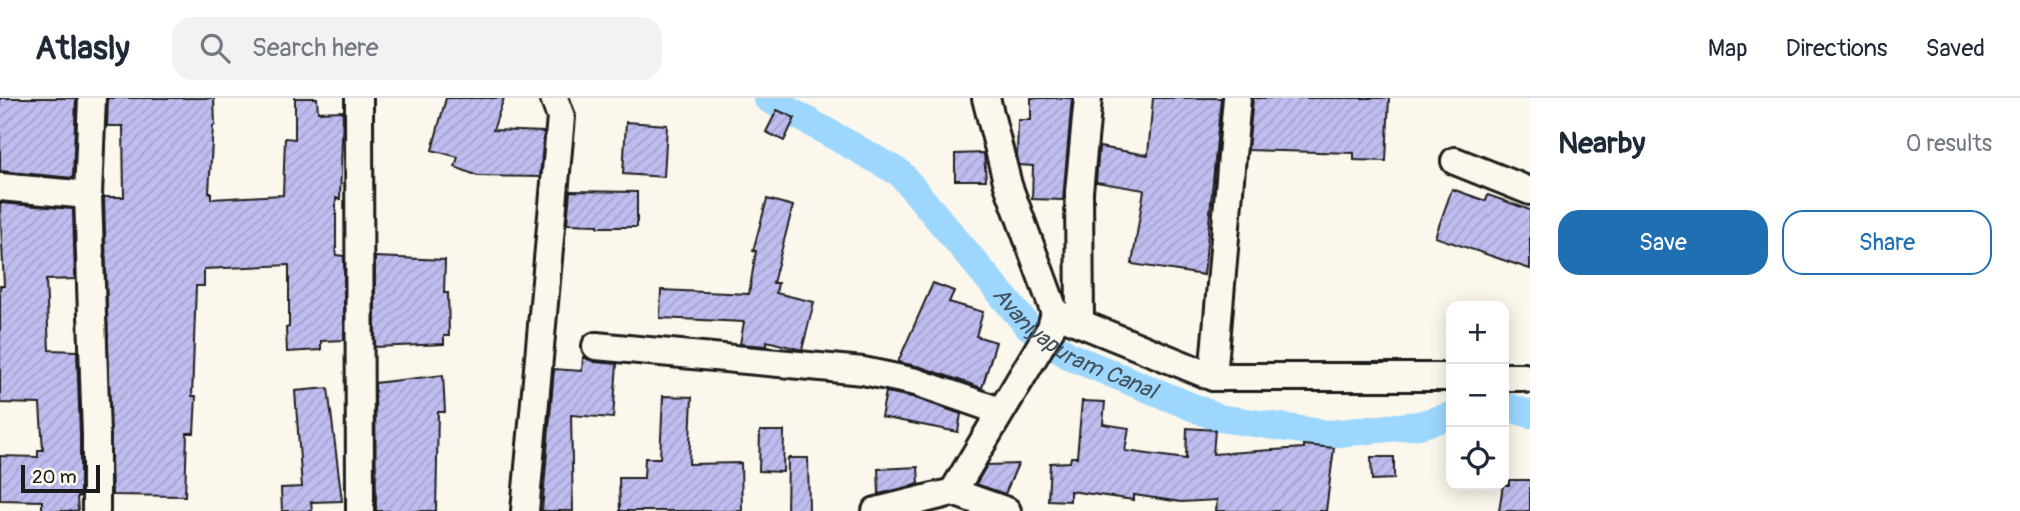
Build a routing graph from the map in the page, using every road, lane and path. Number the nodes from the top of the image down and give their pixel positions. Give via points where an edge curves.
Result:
1 (92, 98) edge
2 (359, 98) edge
3 (554, 98) edge
4 (986, 98) edge
5 (1088, 98) edge
6 (1237, 98) edge
7 (1455, 161) dead end
8 (0, 187) edge
9 (1530, 191) edge
10 (88, 195) junction
11 (1053, 320) junction
12 (1080, 323) junction
13 (596, 346) dead end
14 (1213, 377) junction
15 (1446, 377) edge
16 (1509, 377) edge
17 (1530, 379) edge
18 (1000, 411) junction
19 (953, 492) junction
20 (96, 511) edge
21 (360, 511) edge
22 (525, 511) edge
23 (876, 511) edge
24 (1007, 511) edge

1 - 10 street
2 - 21 street
3 - 22 street via 561,117
4 - 11 street via 1008,185
5 - 12 street via 1079,192
6 - 14 street
7 - 9 street
8 - 10 street
10 - 20 street
11 - 12 street
11 - 18 street
12 - 14 street
13 - 18 street via 863,371 916,382
14 - 15 street
16 - 17 street
18 - 19 street
19 - 23 street
19 - 24 street

